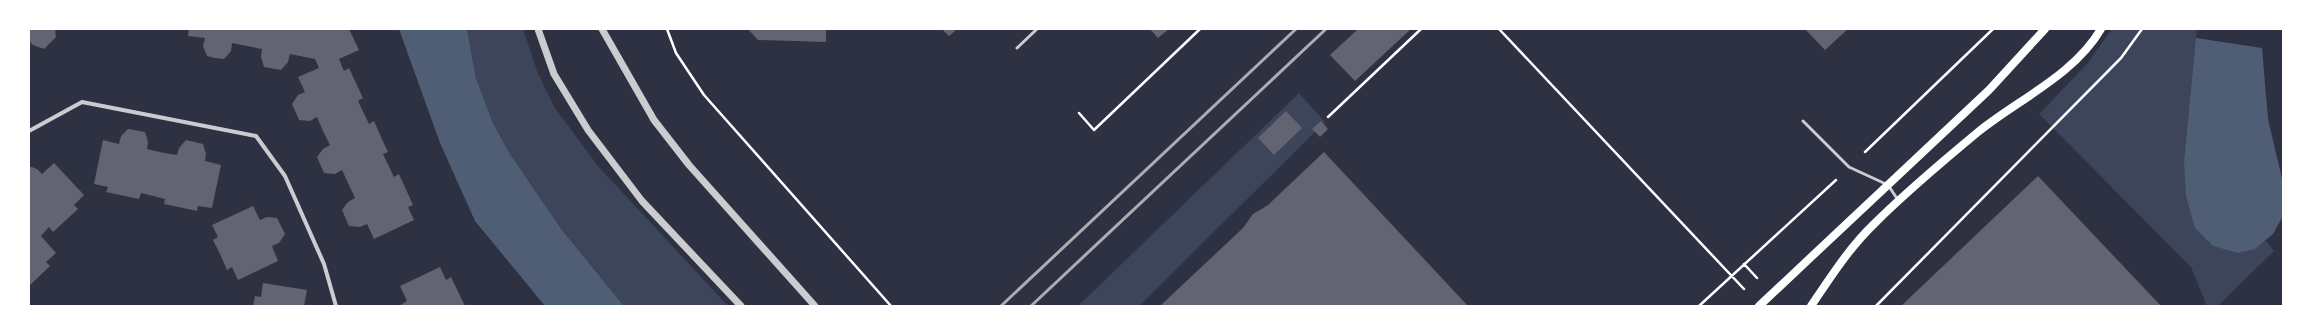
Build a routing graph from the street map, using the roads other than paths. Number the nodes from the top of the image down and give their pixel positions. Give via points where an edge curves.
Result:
1 (538, 29) edge
2 (602, 29) edge
3 (1037, 29) edge
4 (2045, 29) edge
5 (2101, 29) edge
6 (1017, 48) dead end
7 (1803, 121) dead end
8 (29, 131) edge
9 (1888, 185) junction
10 (1900, 201) junction
11 (336, 306) edge
12 (741, 306) edge
13 (815, 306) edge
14 (1759, 306) edge
15 (1811, 306) edge

1 - 12 street via 554,74 588,130 642,201
2 - 13 street via 658,126 689,165
3 - 6 lane
4 - 9 main road via 1988,90
5 - 10 main road via 2080,55 2054,78 1978,132
7 - 9 lane via 1849,167
8 - 11 street via 82,102 256,136 285,176 324,264
9 - 10 lane
9 - 14 main road
10 - 15 main road via 1873,225 1835,270

